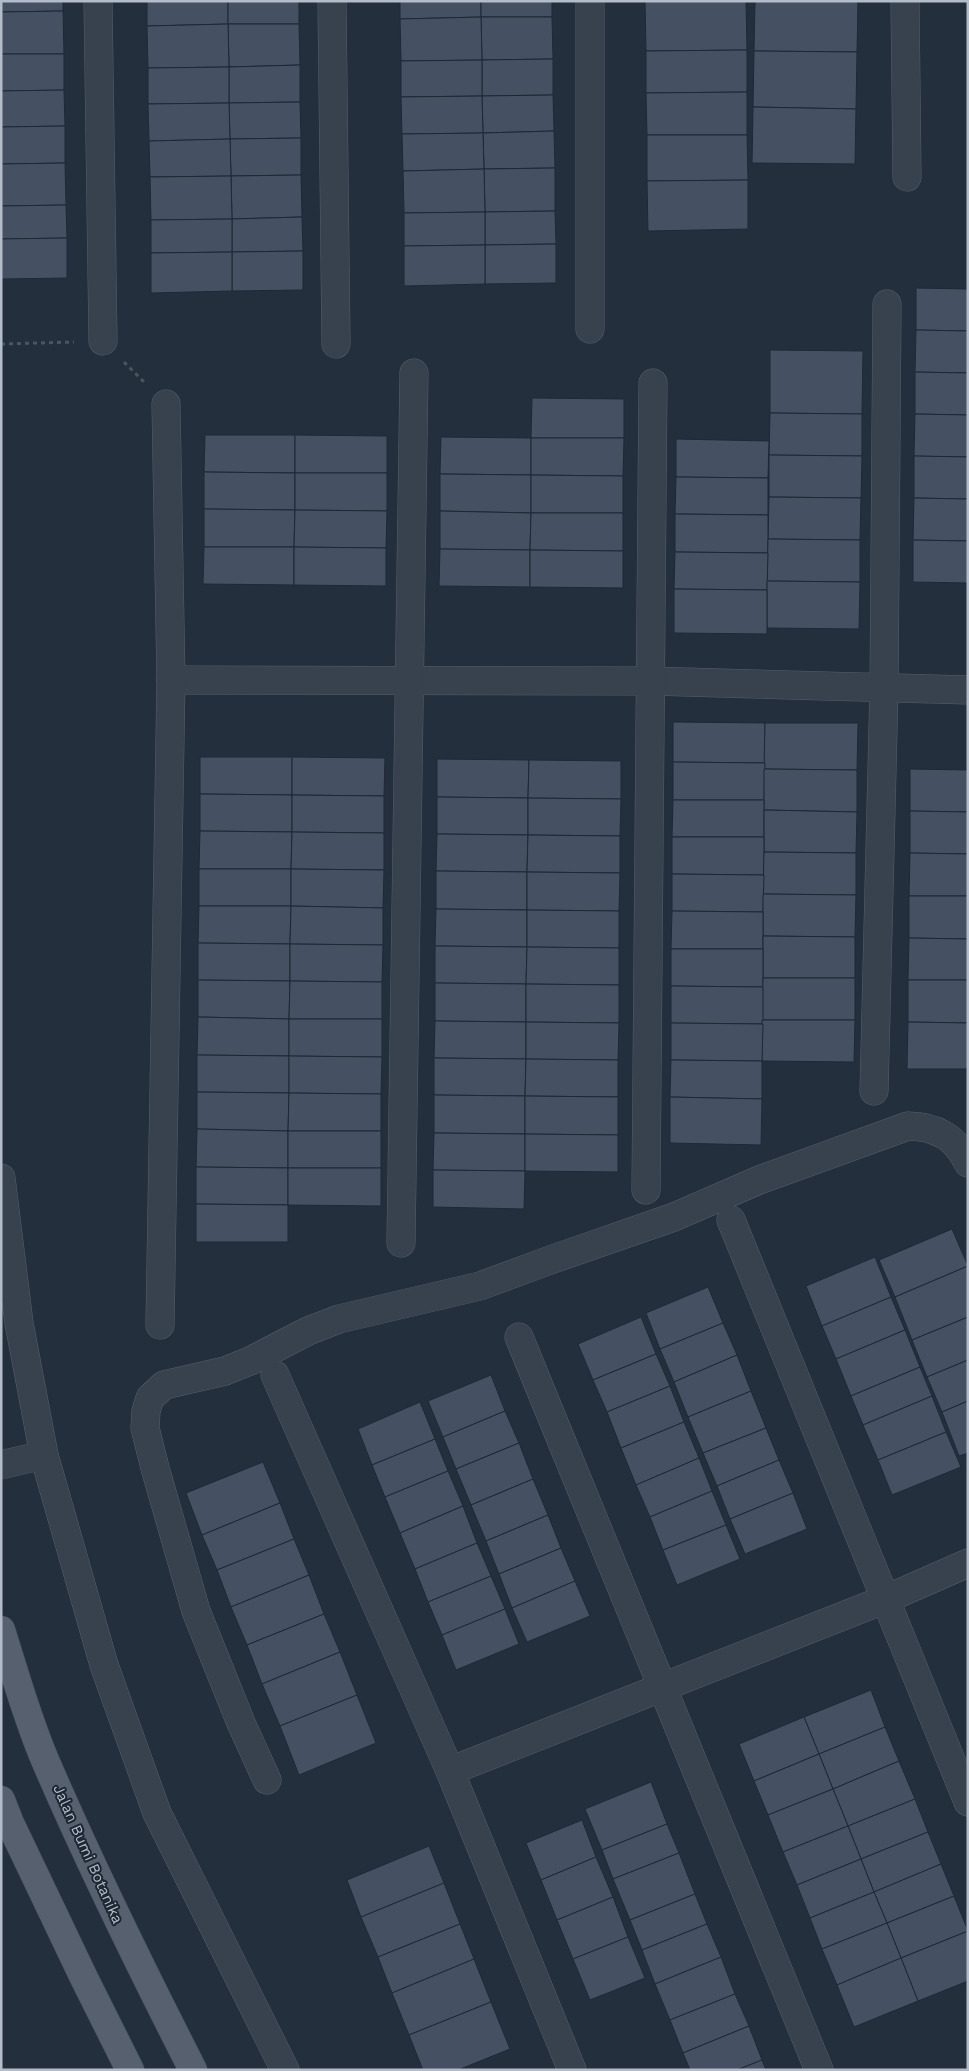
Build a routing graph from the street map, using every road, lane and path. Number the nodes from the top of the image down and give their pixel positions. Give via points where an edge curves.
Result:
1 (98, 1) edge
2 (332, 1) edge
3 (590, 1) edge
4 (905, 1) edge
5 (907, 177) dead end
6 (887, 304) dead end
7 (590, 329) dead end
8 (103, 341) dead end
9 (336, 344) dead end
10 (414, 373) dead end
11 (654, 383) dead end
12 (166, 404) dead end
13 (409, 679) junction
14 (171, 680) junction
15 (650, 681) junction
16 (884, 689) junction
17 (968, 690) edge
18 (874, 1091) dead end
19 (968, 1163) edge
20 (1, 1178) edge
21 (646, 1190) dead end
22 (731, 1220) dead end
23 (400, 1242) dead end
24 (160, 1325) dead end
25 (519, 1336) dead end
26 (275, 1375) dead end
27 (44, 1455) junction
28 (1, 1465) edge
29 (968, 1563) edge
30 (886, 1599) junction
31 (1, 1630) edge
32 (661, 1687) junction
33 (11, 1695) edge
34 (450, 1771) junction
35 (267, 1780) dead end
36 (1, 1800) edge
37 (968, 1802) edge
38 (130, 2070) edge
39 (192, 2070) edge
40 (285, 2070) edge
41 (572, 2070) edge
42 (818, 2070) edge

1 - 8 street
2 - 9 street
3 - 7 street
4 - 5 street
6 - 16 street
10 - 13 street
11 - 15 street
12 - 14 street
13 - 14 street
13 - 15 street
13 - 23 street
14 - 24 street
15 - 16 street
15 - 21 street
16 - 17 street
16 - 18 street
19 - 35 street via 963,1152 941,1132 924,1126 908,1126 759,1180 674,1217 489,1283 339,1320 308,1331 225,1371 164,1385 150,1398 146,1411 145,1428 154,1468 196,1611
20 - 27 street via 19,1323
22 - 30 street
25 - 32 street
26 - 34 street
27 - 28 street
27 - 40 street via 104,1666 157,1813
29 - 30 street
30 - 32 street
30 - 37 street
31 - 33 main road, Jalan Bumi Botanika
32 - 34 street
32 - 42 street
33 - 39 main road, Jalan Bumi Botanika via 45,1759 121,1927
34 - 41 street
36 - 38 main road

